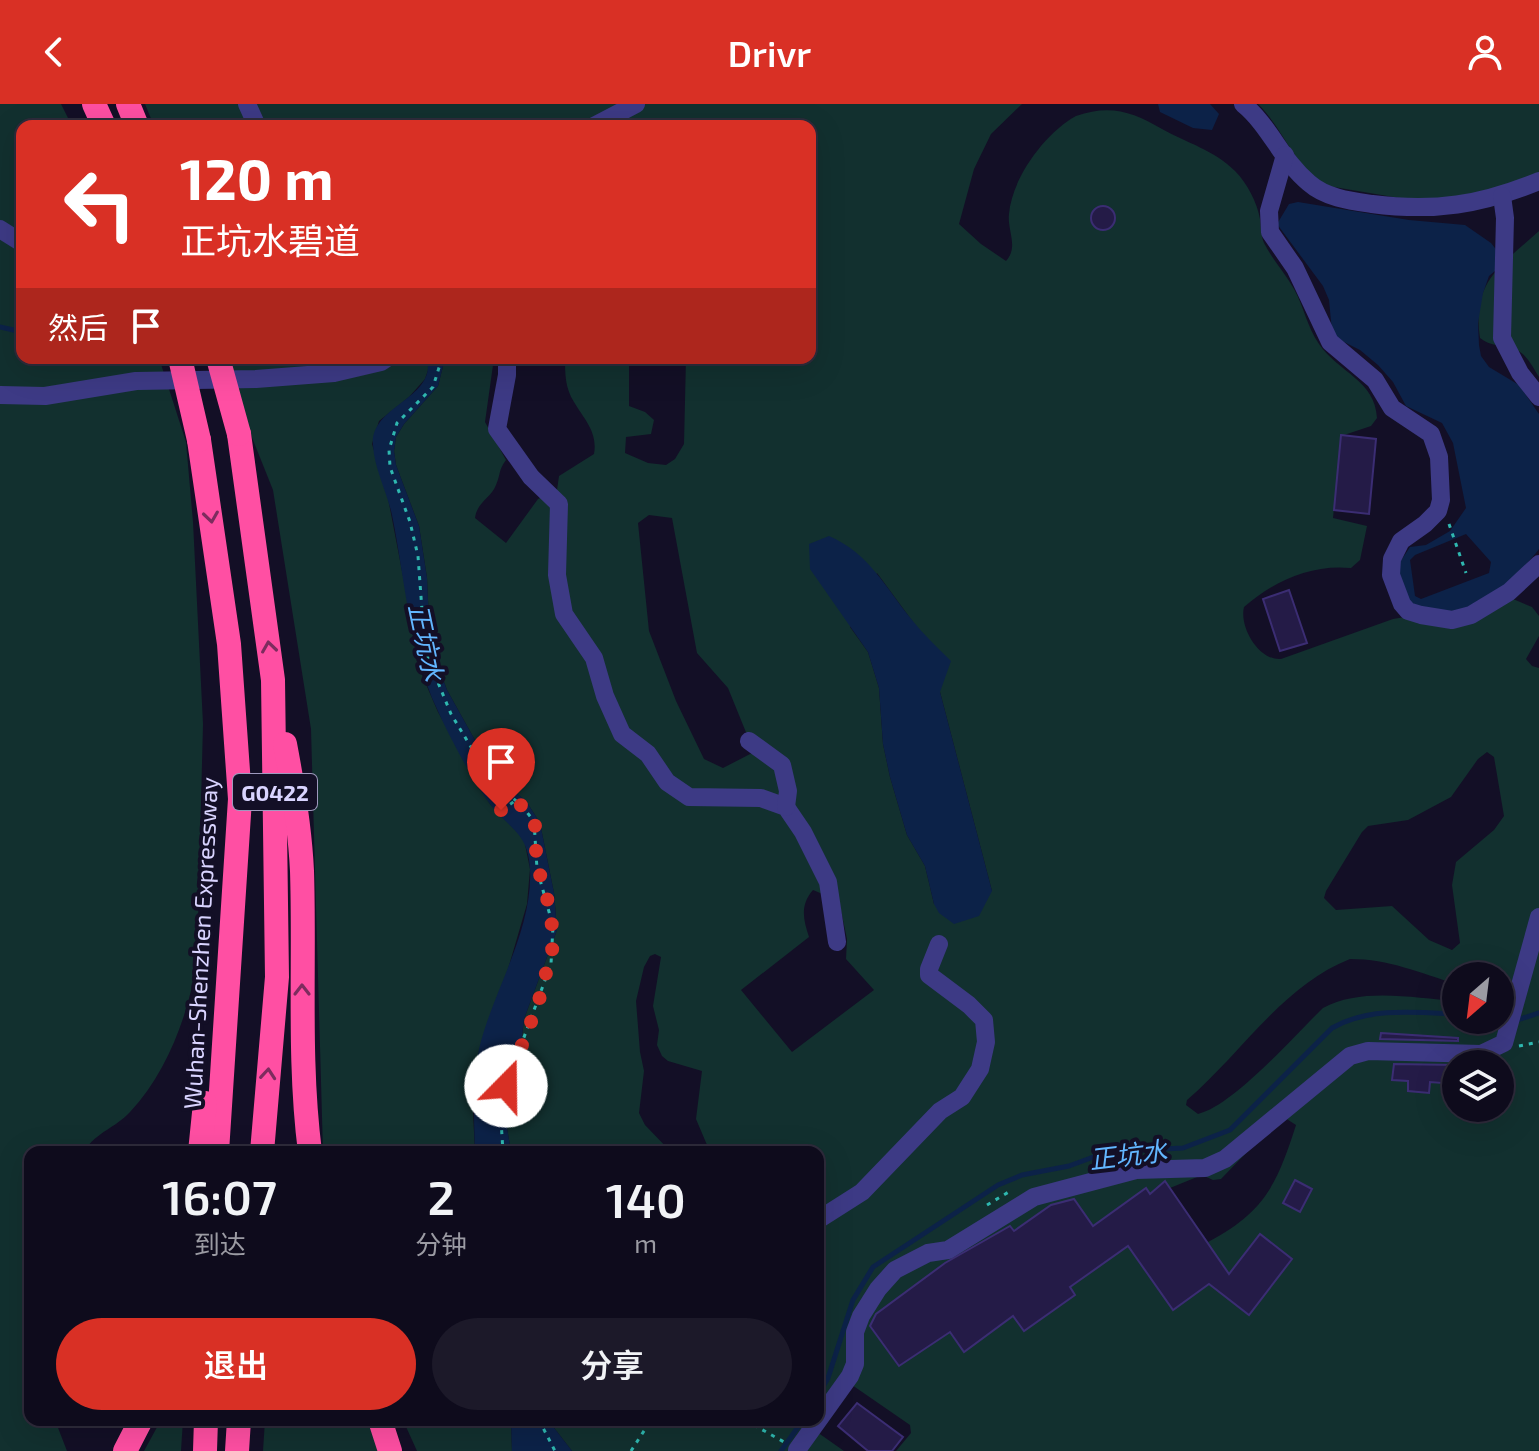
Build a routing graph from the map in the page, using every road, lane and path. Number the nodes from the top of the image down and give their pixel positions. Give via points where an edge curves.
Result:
1 (636, 104) edge
2 (1243, 104) edge
3 (605, 120) edge
4 (1285, 155) junction
5 (1539, 181) edge
6 (1502, 196) junction
7 (181, 364) edge
8 (220, 364) edge
9 (372, 364) edge
10 (440, 364) edge
11 (507, 364) edge
12 (0, 395) edge
13 (1539, 397) edge
14 (1450, 526) dead end
15 (1539, 564) edge
16 (1466, 573) dead end
17 (273, 680) junction
18 (749, 741) dead end
19 (491, 780) junction
20 (240, 799) junction
21 (516, 800) junction
22 (786, 807) junction
23 (1539, 917) edge
24 (837, 942) dead end
25 (939, 944) dead end
26 (506, 1062) dead end
27 (502, 1109) junction
28 (201, 1146) edge
29 (217, 1146) edge
30 (263, 1146) edge
31 (310, 1146) edge
32 (503, 1146) edge
33 (824, 1216) edge
34 (824, 1412) edge
35 (138, 1426) edge
36 (206, 1426) edge
37 (239, 1426) edge
38 (382, 1426) edge
39 (542, 1426) edge
40 (647, 1426) edge
41 (755, 1426) edge
42 (814, 1426) edge
43 (779, 1440) dead end
44 (797, 1450) edge
45 (125, 1451) edge
46 (205, 1451) edge
47 (237, 1451) edge
48 (390, 1451) edge
49 (555, 1451) edge
50 (631, 1451) edge

1 - 3 street
2 - 4 street
4 - 6 street via 1313,187 1359,202 1421,209
4 - 15 street via 1269,211 1270,232 1295,268 1330,342 1375,380 1392,408 1431,434 1439,457 1438,511 1401,541 1392,559 1391,575 1402,604 1408,611 1452,620 1471,615 1509,592
5 - 6 street
6 - 13 street via 1502,338
7 -> 20 highway, Wuhan-Shenzhen Expressway / G0422, bridge via 199,440 229,644
17 -> 8 highway, G0422, bridge via 239,434
9 - 12 street via 334,373 136,381 45,396
10 - 19 path via 433,387 394,429 389,459 418,556 429,664 451,714
11 - 22 street via 497,429 531,477 559,504 557,575 564,614 594,658 622,734 648,754 667,782 689,797 761,798
14 - 16 path
30 -> 17 highway, G0422 via 277,977
31 -> 17 highway via 302,870 296,802
18 - 22 street via 782,765
19 - 21 path
19 - 21 path via 502,812
20 - 28 highway
20 - 29 highway, Wuhan-Shenzhen Expressway / G0422
21 - 27 path via 536,828 536,861 551,912 553,946
22 - 24 street via 828,882
23 - 34 street via 1504,1043 1493,1051 1368,1051 1350,1056 1225,1159 1205,1168 1136,1170 1034,1197 948,1250 928,1253 895,1270 861,1316 855,1364
25 - 33 street via 929,975 984,1020 980,1069 962,1097 940,1111 862,1192
26 - 27 path
27 - 32 path
35 - 45 highway
36 - 46 highway
37 - 47 highway
38 - 48 highway
39 - 49 path
40 - 50 path
41 - 43 path
42 - 44 street

